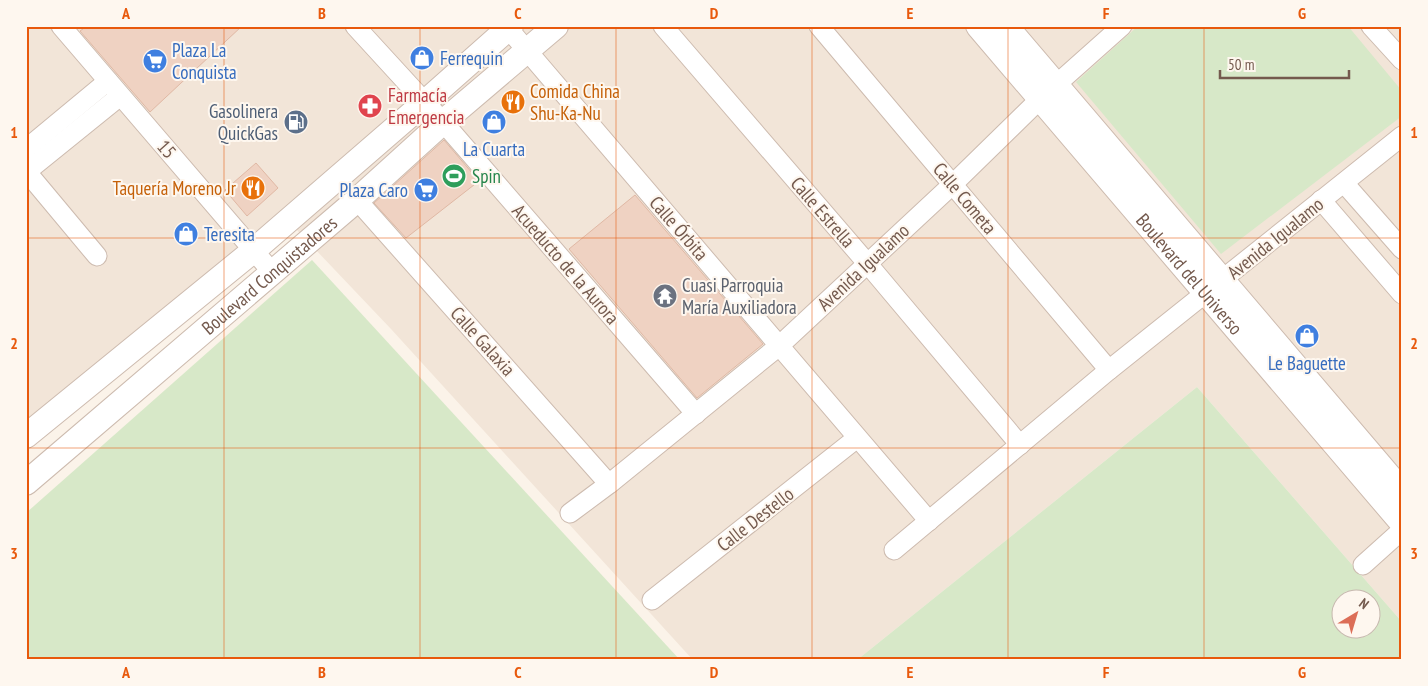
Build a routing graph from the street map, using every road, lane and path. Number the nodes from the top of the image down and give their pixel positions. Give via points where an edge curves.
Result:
1 (61, 26) edge
2 (355, 26) edge
3 (556, 26) edge
4 (663, 26) edge
5 (819, 26) edge
6 (978, 26) edge
7 (1006, 26) edge
8 (1122, 26) edge
9 (1372, 26) edge
10 (508, 27) edge
11 (527, 51) junction
12 (1402, 60) edge
13 (108, 81) junction
14 (1048, 92) junction
15 (120, 96) junction
16 (424, 103) junction
17 (443, 122) junction
18 (1402, 136) edge
19 (26, 149) edge
20 (26, 172) edge
21 (1344, 183) junction
22 (953, 184) junction
23 (357, 200) junction
24 (1321, 200) junction
25 (1402, 249) edge
26 (253, 251) junction
27 (97, 256) dead end
28 (867, 263) junction
29 (272, 272) junction
30 (1214, 286) junction
31 (1402, 294) edge
32 (779, 346) junction
33 (1110, 370) junction
34 (696, 414) junction
35 (26, 436) edge
36 (857, 438) junction
37 (1020, 445) junction
38 (26, 483) edge
39 (609, 484) junction
40 (1402, 491) edge
41 (570, 513) dead end
42 (929, 521) junction
43 (1402, 523) edge
44 (1402, 530) edge
45 (894, 550) dead end
46 (1363, 565) dead end
47 (652, 600) dead end

1 - 13 street, 15
2 - 16 street, Acueducto de la Aurora
3 - 11 street, Boulevard Conquistadores
4 - 28 street, Calle Estrella
5 - 22 street, Calle Cometa
6 - 14 street, Boulevard del Universo
7 - 14 street, Boulevard del Universo
8 - 14 street, Avenida Igualamo
9 - 12 street
10 - 11 street, Calle Órbita
10 - 16 street, Boulevard Conquistadores
11 - 17 street, Boulevard Conquistadores
11 - 32 street, Calle Órbita
13 - 15 street, 15
13 - 19 street
14 - 22 street, Avenida Igualamo
14 - 30 street, Boulevard del Universo
15 - 20 street
15 - 26 street, 15
16 - 17 street, Acueducto de la Aurora
16 - 26 street, Boulevard Conquistadores
17 - 23 street, Boulevard Conquistadores
17 - 34 street, Acueducto de la Aurora
18 - 21 street, Avenida Igualamo
20 - 27 street
21 - 24 street, Avenida Igualamo
21 - 25 street
22 - 28 street, Avenida Igualamo
22 - 33 street, Calle Cometa
23 - 29 street, Boulevard Conquistadores
23 - 39 street, Calle Galaxia
24 - 30 street, Avenida Igualamo
24 - 31 street
26 - 29 street, 15
26 - 35 street, Boulevard Conquistadores
28 - 32 street, Avenida Igualamo
28 - 37 street, Calle Estrella
29 - 38 street, Boulevard Conquistadores
30 - 33 street, Avenida Igualamo
30 - 40 street, Boulevard del Universo
30 - 43 street, Boulevard del Universo
32 - 34 street, Avenida Igualamo
32 - 36 street, Calle Órbita
33 - 37 street, Avenida Igualamo
34 - 39 street, Avenida Igualamo
36 - 42 street, Calle Órbita
36 - 47 street, Calle Destello
37 - 42 street, Avenida Igualamo
39 - 41 street, Avenida Igualamo
42 - 45 street, Avenida Igualamo
44 - 46 street

